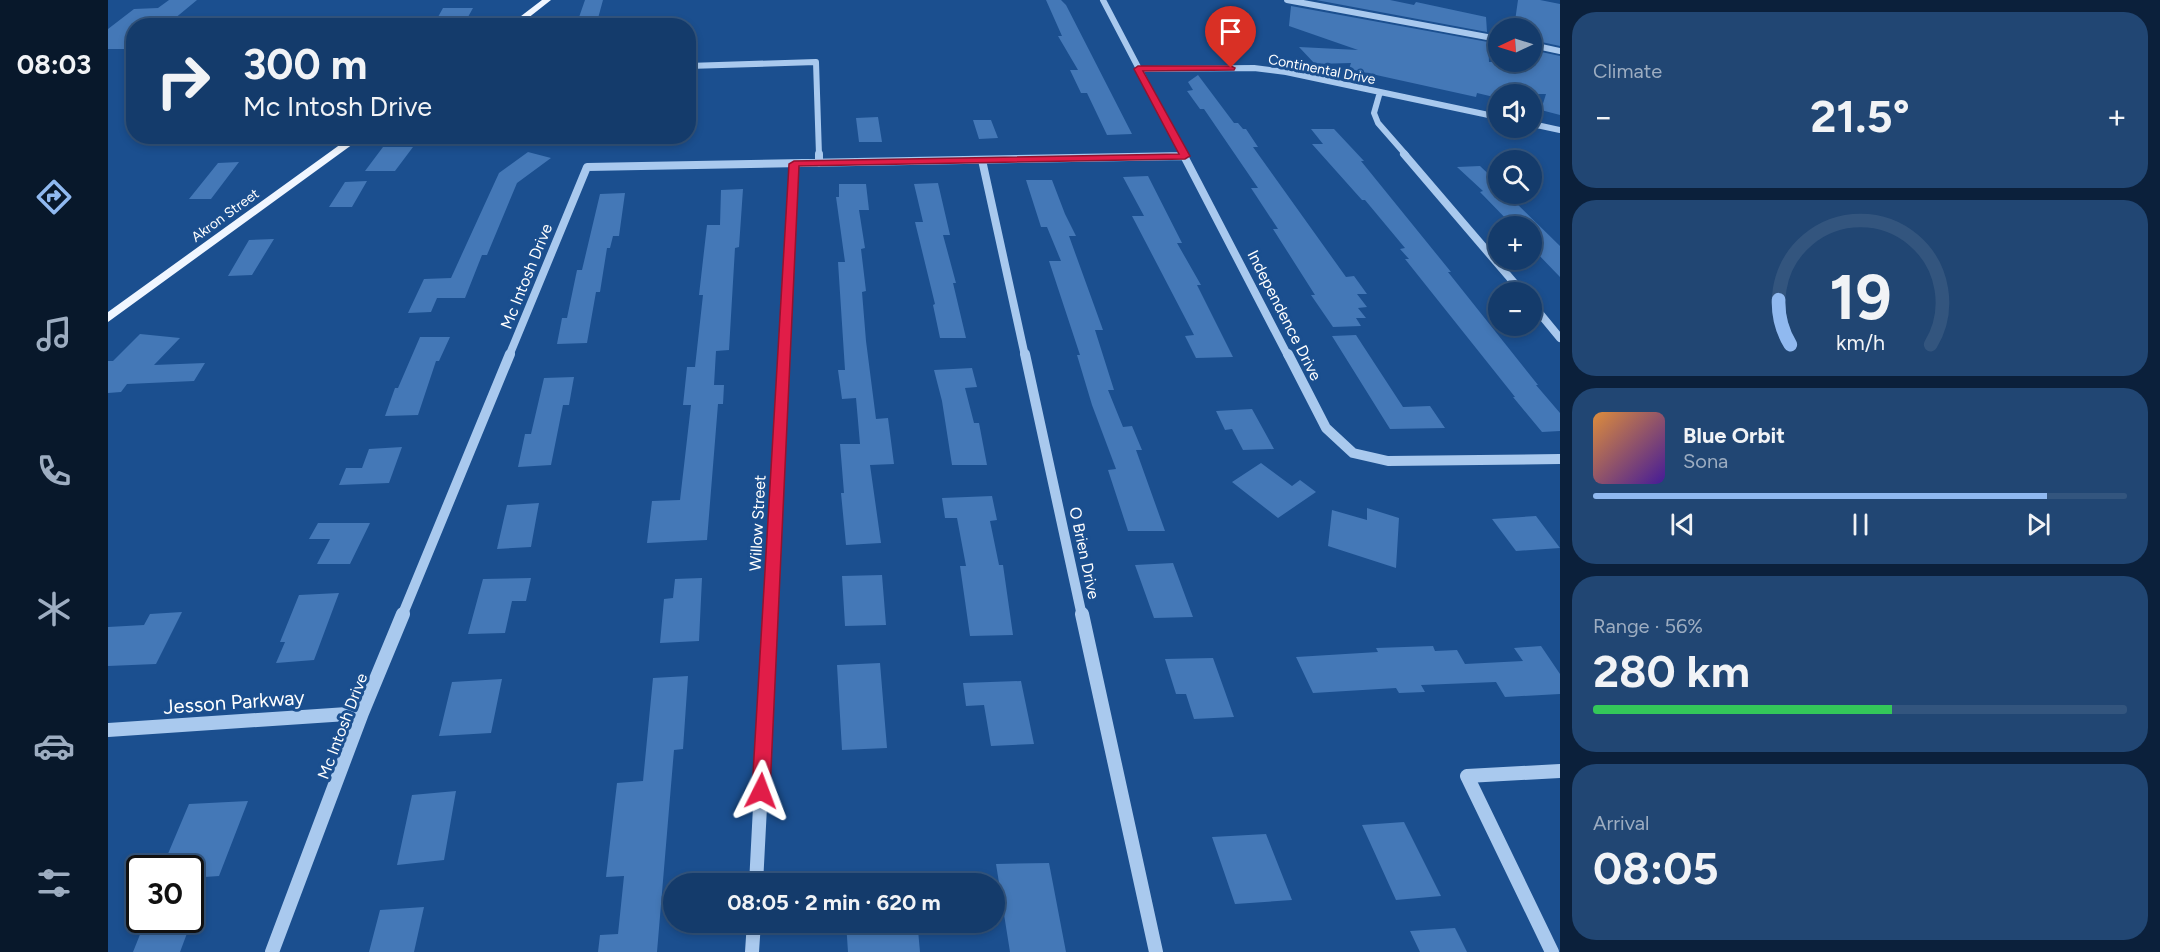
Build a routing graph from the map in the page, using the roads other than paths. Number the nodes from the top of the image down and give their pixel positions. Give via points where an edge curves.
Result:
1 (547, 0) edge
2 (1103, 0) edge
3 (1287, 0) edge
4 (523, 18) edge
5 (1488, 37) edge
6 (1542, 47) edge
7 (1560, 51) edge
8 (696, 66) edge
9 (1138, 69) junction
10 (1380, 92) junction
11 (1488, 115) edge
12 (1542, 126) edge
13 (1560, 130) edge
14 (348, 144) edge
15 (1185, 156) junction
16 (982, 160) junction
17 (819, 163) junction
18 (794, 164) junction
19 (1513, 282) edge
20 (1542, 316) edge
21 (108, 318) edge
22 (1560, 338) edge
23 (1560, 459) edge
24 (362, 712) junction
25 (108, 730) edge
26 (1560, 771) edge
27 (757, 873) edge
28 (753, 933) edge
29 (272, 952) edge
30 (752, 952) edge
31 (1156, 952) edge
32 (1552, 952) edge

1 - 4 main road
2 - 9 street, Independence Drive
3 - 5 street
6 - 7 street
8 - 17 street via 816,62
9 - 10 street, Continental Drive via 1254,68
9 - 15 street, Independence Drive
10 - 11 street, Continental Drive
10 - 19 street via 1374,113 1378,123
12 - 13 street
14 - 21 main road, Akron Street
15 - 16 street, Mc Intosh Drive
15 - 23 street, Independence Drive via 1326,428 1353,453 1388,461
16 - 17 street, Mc Intosh Drive
16 - 31 street, O Brien Drive
17 - 18 street, Mc Intosh Drive
18 - 24 street, Mc Intosh Drive via 587,167
18 - 27 street, Willow Street
20 - 22 street
24 - 25 street, Jesson Parkway
24 - 29 street, Mc Intosh Drive
26 - 32 street via 1467,776
28 - 30 street

